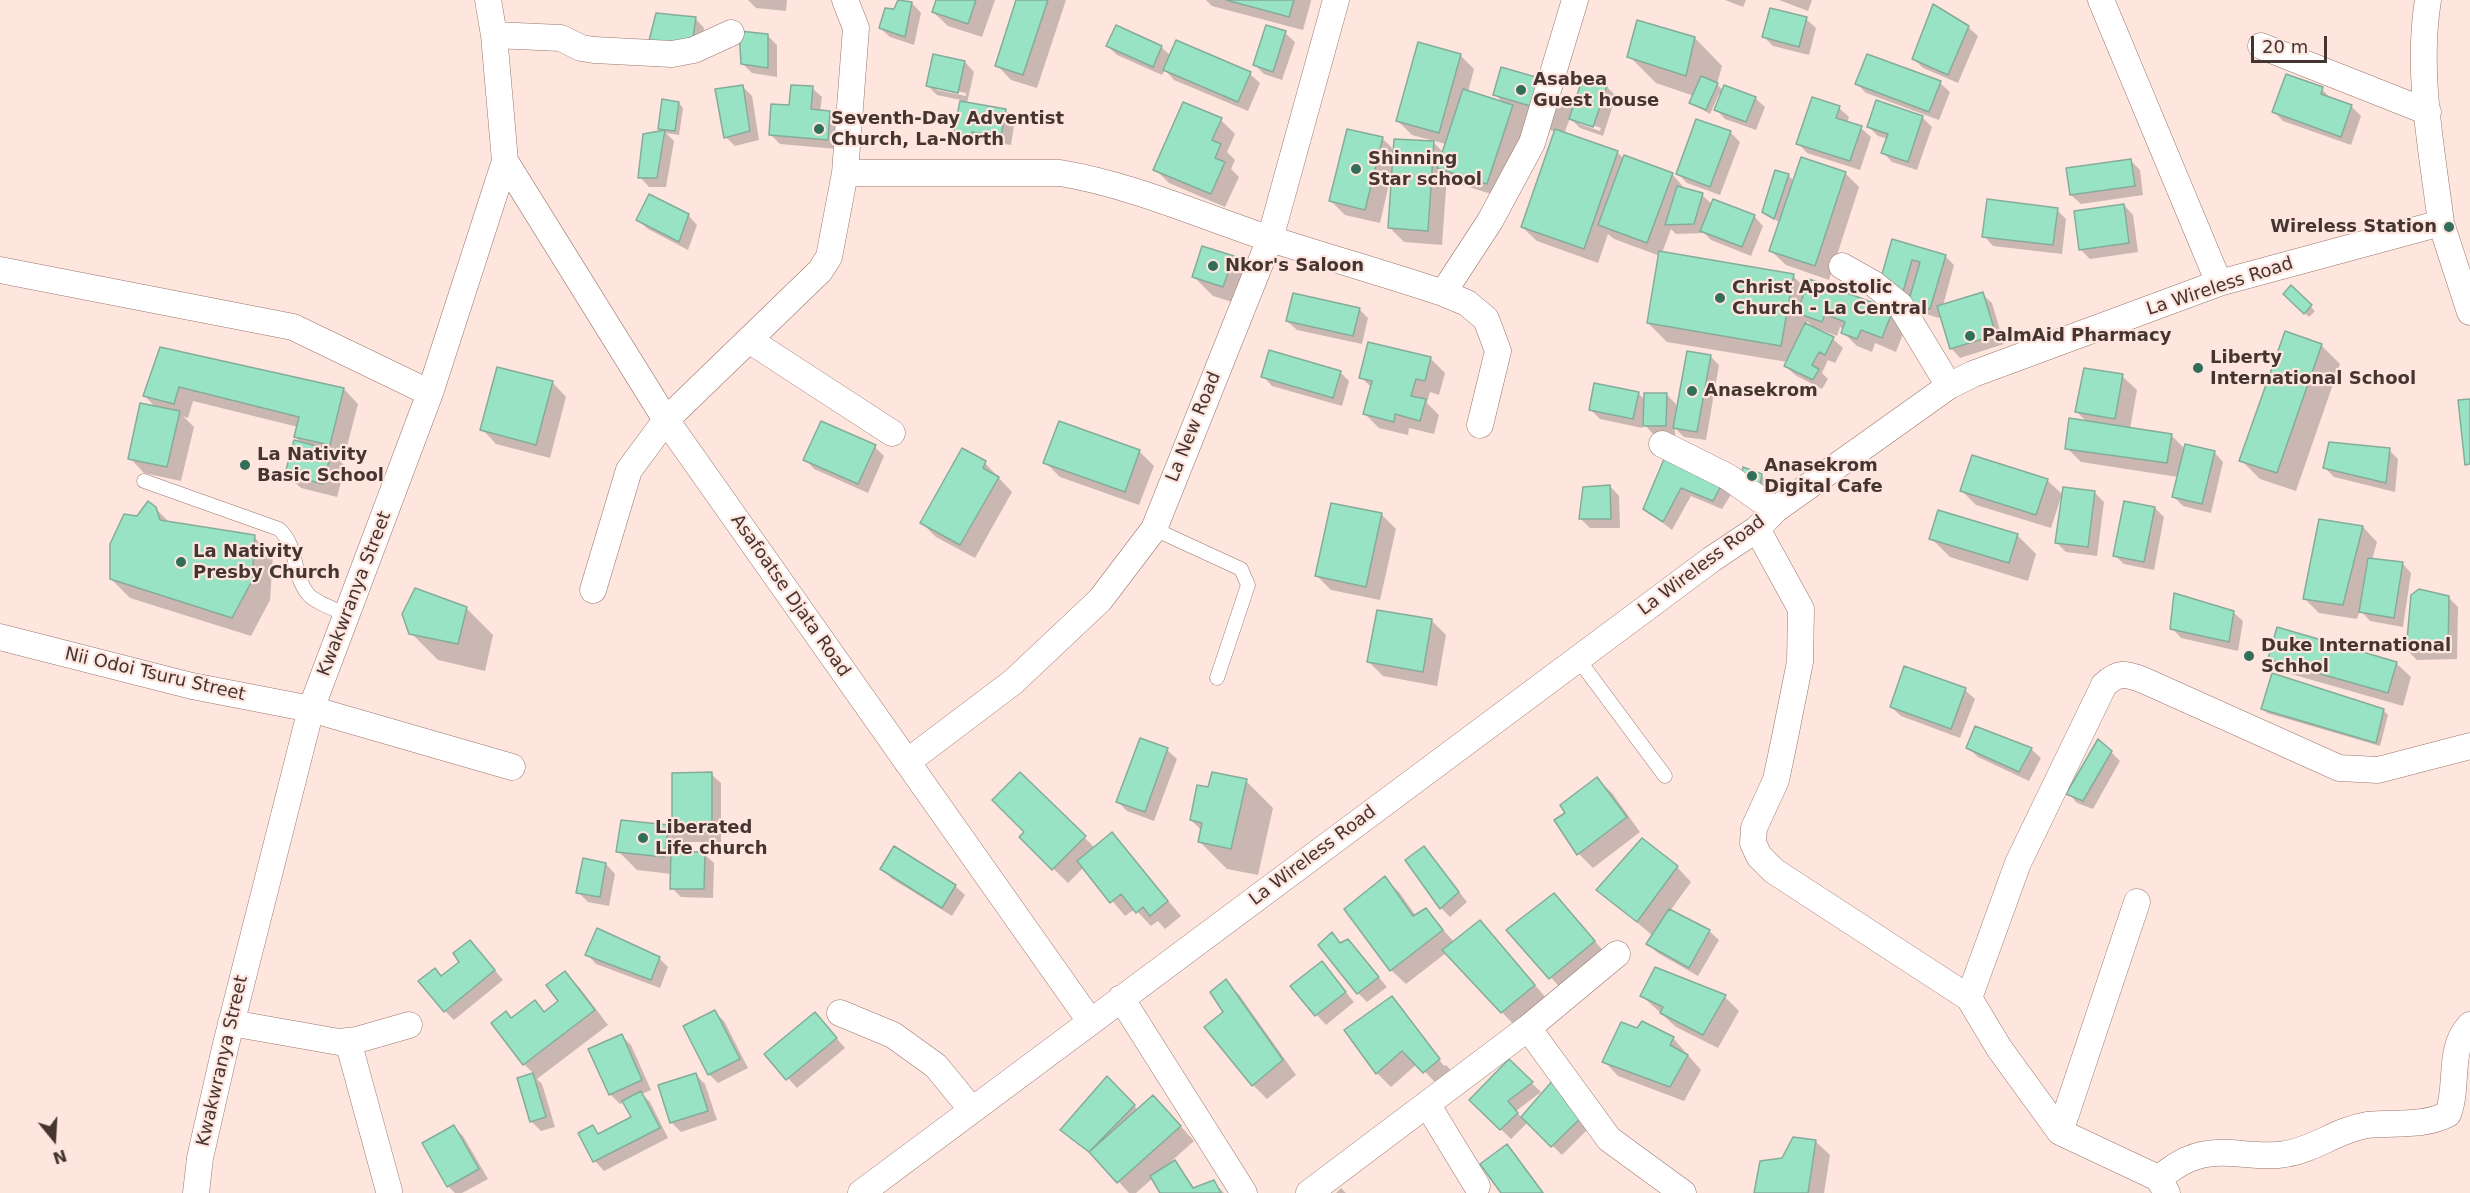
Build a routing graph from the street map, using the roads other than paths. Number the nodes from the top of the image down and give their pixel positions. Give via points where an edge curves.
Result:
1 (488, 0) edge
2 (845, 0) edge
3 (1336, 0) edge
4 (1575, 0) edge
5 (2428, 0) edge
6 (2099, 1) edge
7 (731, 33) dead end
8 (494, 35) junction
9 (2260, 45) dead end
10 (2428, 112) junction
11 (505, 161) junction
12 (846, 173) junction
13 (2441, 223) junction
14 (1270, 239) junction
15 (1842, 266) dead end
16 (0, 270) edge
17 (2219, 283) junction
18 (1443, 293) junction
19 (2470, 312) edge
20 (749, 340) junction
21 (1949, 386) junction
22 (430, 393) junction
23 (666, 420) junction
24 (1480, 425) dead end
25 (892, 433) dead end
26 (1662, 444) dead end
27 (144, 481) dead end
28 (1775, 510) junction
29 (1154, 529) junction
30 (1757, 529) junction
31 (593, 590) dead end
32 (347, 615) junction
33 (3, 644) edge
34 (1578, 659) junction
35 (1217, 678) dead end
36 (312, 709) junction
37 (2470, 746) edge
38 (907, 762) junction
39 (512, 767) dead end
40 (1665, 776) dead end
41 (2137, 902) dead end
42 (1617, 954) dead end
43 (1121, 998) junction
44 (1969, 998) junction
45 (840, 1013) dead end
46 (1090, 1021) junction
47 (231, 1023) junction
48 (409, 1025) dead end
49 (2470, 1025) edge
50 (1528, 1028) junction
51 (348, 1041) junction
52 (1427, 1104) junction
53 (972, 1110) junction
54 (2060, 1132) junction
55 (2162, 1185) edge
56 (1477, 1186) dead end
57 (389, 1191) dead end
58 (196, 1193) edge
59 (861, 1193) edge
60 (1244, 1193) edge
61 (1309, 1193) edge
62 (1683, 1193) edge

1 - 8 street, Kwakwranya Street
2 - 12 street via 856,28
3 - 14 street, La New Road
4 - 18 street via 1532,143 1490,220
5 - 10 street via 2423,31
6 - 17 street
7 - 8 street via 694,50 672,54 594,50 561,38
8 - 11 street, Kwakwranya Street
9 - 10 street
10 - 13 street
11 - 22 street, Kwakwranya Street
11 - 23 street, Asafoatse Djata Road
12 - 14 street via 1060,173 1091,178
12 - 20 street via 825,264
13 - 17 street, La Wireless Road
13 - 19 street
14 - 18 street
14 - 29 street, La New Road
15 - 21 street via 1900,305
16 - 22 street via 293,327
17 - 21 street, La Wireless Road
18 - 24 street via 1467,303 1486,319 1498,351
20 - 23 street
20 - 25 street
21 - 28 street, La Wireless Road
22 - 32 street, Kwakwranya Street
23 - 31 street via 629,470
23 - 38 street, Asafoatse Djata Road
26 - 28 street via 1728,477
27 - 32 lane via 279,529 288,537 309,596
28 - 30 street, La Wireless Road
29 - 35 lane via 1241,569 1248,585
29 - 38 street, La New Road via 1100,600 1013,682
30 - 34 street, La Wireless Road
30 - 44 street via 1801,609 1800,662 1784,742 1776,780 1754,828 1753,843 1774,871
32 - 36 street, Kwakwranya Street
33 - 36 street, Nii Odoi Tsuru Street
34 - 40 lane
34 - 43 street, La Wireless Road
36 - 39 street, Nii Odoi Tsuru Street
36 - 47 street, Kwakwranya Street
37 - 44 street via 2378,770 2340,768 2143,680 2125,673 2114,675 2104,685 2018,862
38 - 46 street, Asafoatse Djata Road
41 - 54 street
42 - 50 street
43 - 46 street, La Wireless Road
43 - 60 street
44 - 54 street via 1999,1048
45 - 53 street via 893,1035 936,1066
46 - 53 street, La Wireless Road
47 - 51 street
47 - 58 street, Kwakwranya Street via 200,1158
48 - 51 street
49 - 55 street via 2456,1050 2453,1101 2448,1114 2434,1122 2346,1129 2283,1155 2211,1153 2190,1158
50 - 52 street
50 - 62 street via 1609,1139
51 - 57 street
52 - 56 street
52 - 61 street
53 - 59 street, La Wireless Road
54 - 55 street

